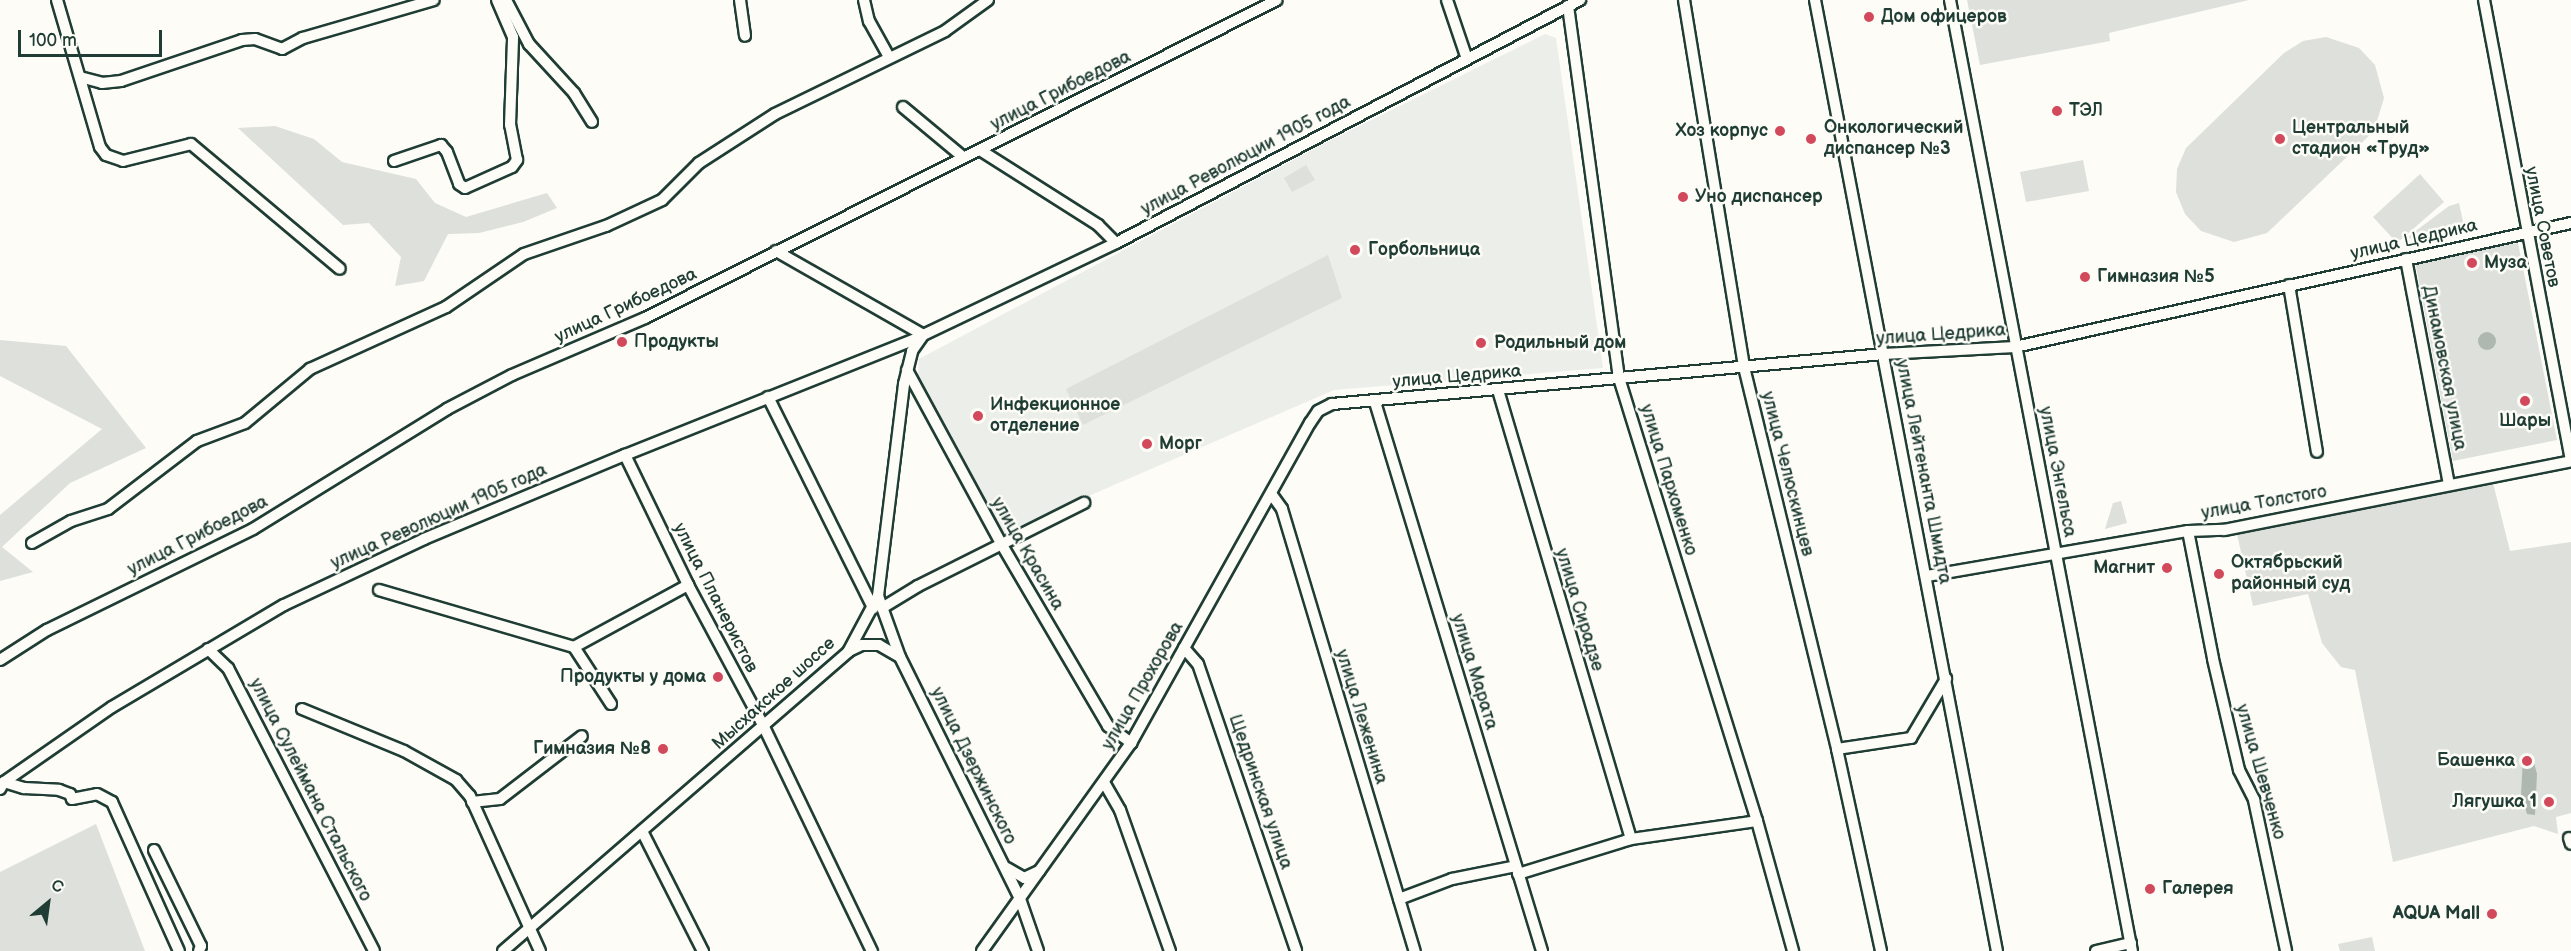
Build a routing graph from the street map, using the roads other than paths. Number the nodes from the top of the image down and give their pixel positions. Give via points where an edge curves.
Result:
1 (57, 0) edge
2 (434, 0) edge
3 (497, 0) edge
4 (506, 0) edge
5 (740, 0) edge
6 (864, 0) edge
7 (988, 0) edge
8 (1277, 0) edge
9 (1447, 0) edge
10 (1580, 0) edge
11 (1684, 0) edge
12 (1815, 0) edge
13 (1950, 0) edge
14 (2484, 0) edge
15 (1568, 6) junction
16 (745, 36) dead end
17 (889, 57) junction
18 (1467, 59) junction
19 (80, 77) junction
20 (903, 107) dead end
21 (592, 122) dead end
22 (980, 150) junction
23 (963, 157) junction
24 (394, 161) dead end
25 (2571, 223) edge
26 (2526, 232) junction
27 (1116, 243) junction
28 (776, 251) junction
29 (2406, 259) junction
30 (340, 269) dead end
31 (2289, 285) junction
32 (901, 323) junction
33 (922, 337) junction
34 (2015, 347) junction
35 (896, 348) junction
36 (1884, 354) junction
37 (1744, 367) junction
38 (907, 370) junction
39 (1619, 378) junction
40 (1498, 390) junction
41 (768, 397) junction
42 (1375, 402) junction
43 (1310, 423) joint
44 (2317, 452) dead end
45 (625, 455) junction
46 (2571, 460) edge
47 (2449, 484) junction
48 (1272, 495) junction
49 (1084, 503) dead end
50 (2188, 531) junction
51 (32, 543) dead end
52 (1002, 546) junction
53 (2056, 554) junction
54 (1927, 576) junction
55 (688, 585) junction
56 (379, 590) dead end
57 (877, 608) junction
58 (574, 647) junction
59 (1184, 648) junction
60 (208, 649) junction
61 (848, 652) junction
62 (900, 657) junction
63 (0, 660) edge
64 (1946, 679) junction
65 (611, 704) dead end
66 (302, 709) dead end
67 (764, 727) junction
68 (582, 736) dead end
69 (1131, 743) junction
70 (1837, 749) junction
71 (1105, 784) junction
72 (2, 786) edge
73 (472, 802) junction
74 (1757, 821) junction
75 (642, 831) junction
76 (1631, 839) junction
77 (154, 850) dead end
78 (1002, 863) junction
79 (1044, 866) junction
80 (1517, 870) junction
81 (1020, 899) junction
82 (1399, 899) junction
83 (528, 929) junction
84 (2132, 947) edge
85 (179, 951) edge
86 (199, 951) edge
87 (374, 951) edge
88 (502, 951) edge
89 (540, 951) edge
90 (703, 951) edge
91 (872, 951) edge
92 (982, 951) edge
93 (1038, 951) edge
94 (1170, 951) edge
95 (1296, 951) edge
96 (1415, 951) edge
97 (1542, 951) edge
98 (1793, 951) edge
99 (1881, 951) edge
100 (1997, 951) edge
101 (2096, 951) edge
102 (2286, 951) edge

1 - 19 street
2 - 19 street via 303,38 282,49 255,39 242,40 121,81 102,83
3 - 24 street via 513,37 510,125 517,160 512,167 465,188 459,184 441,145
4 - 21 street via 529,44 574,93
5 - 16 street
6 - 17 street via 869,21
7 - 17 street via 945,31
8 - 22 street, улица Грибоедова
9 - 18 street
10 - 15 street, улица Революции 1905 года
11 - 37 street, улица Челюскинцев
12 - 36 street, улица Лейтенанта Шмидта
13 - 34 street, улица Энгельса
14 - 26 street, улица Советов
15 - 18 street, улица Революции 1905 года
15 - 39 street, улица Пархоменко
17 - 51 street via 775,114 699,162 662,200 606,226 524,254 446,307 310,369 245,423 197,441 108,509 71,521
18 - 27 street, улица Революции 1905 года
19 - 30 street via 100,147 106,155 123,161 191,144
20 - 23 street
22 - 23 street, улица Грибоедова
22 - 27 street via 1098,225
23 - 28 street, улица Грибоедова
25 - 26 street, улица Цедрика
26 - 29 street, улица Цедрика
26 - 46 street, улица Советов
27 - 33 street, улица Революции 1905 года
28 - 32 street
28 - 63 street, улица Грибоедова via 645,318 484,390 253,529 47,630
29 - 31 street, улица Цедрика
29 - 47 street, Динамовская улица
31 - 34 street, улица Цедрика
31 - 44 street
32 - 33 street
32 - 35 street via 904,339
33 - 35 street, улица Революции 1905 года
33 - 38 street via 912,351
34 - 36 street, улица Цедрика
34 - 53 street, улица Энгельса
35 - 41 street, улица Революции 1905 года
36 - 37 street, улица Цедрика
36 - 54 street, улица Лейтенанта Шмидта
37 - 39 street, улица Цедрика
37 - 70 street, улица Челюскинцев
38 - 52 street, улица Красина
38 - 57 street, улица Дзержинского
39 - 40 street, улица Цедрика
39 - 74 street, улица Пархоменко
40 - 42 street, улица Цедрика
40 - 76 street, улица Сирадзе
41 - 45 street, улица Революции 1905 года
41 - 57 street, улица Дзержинского
42 - 43 street, улица Цедрика via 1332,404 1318,411
42 - 80 street, улица Марата
43 - 48 street, улица Прохорова
45 - 55 street, улица Планеристов
45 - 60 street, улица Революции 1905 года via 348,573 284,604
46 - 47 street, улица Толстого
47 - 50 street, улица Толстого via 2223,530
48 - 59 street, улица Прохорова
48 - 82 street, улица Леженина via 1282,509
49 - 52 street
50 - 53 street, улица Толстого
50 - 102 street, улица Шевченко via 2239,770 2254,800
52 - 57 street
52 - 69 street, улица Красина via 1108,726
53 - 54 street, улица Толстого
53 - 84 street, улица Энгельса
54 - 64 street, улица Лейтенанта Шмидта
55 - 58 street
55 - 67 street, улица Планеристов
56 - 58 street
57 - 61 street, Мысхакское шоссе
57 - 62 street, улица Дзержинского
58 - 65 street
59 - 69 street, улица Прохорова
59 - 95 street, Щедринская улица via 1198,664
60 - 72 street, улица Революции 1905 года via 112,707
60 - 87 street, улица Сулеймана Стальского via 228,668
61 - 62 street via 862,645 879,645
61 - 67 street, Мысхакское шоссе
62 - 78 street, улица Дзержинского
64 - 70 street via 1911,738
64 - 100 street, улица Лейтенанта Шмидта
66 - 73 street via 404,751 456,780
67 - 75 street, Мысхакское шоссе
67 - 91 street, улица Планеристов
68 - 73 street via 500,799
69 - 71 street, улица Прохорова
70 - 99 street, улица Челюскинцев
71 - 79 street, улица Прохорова
71 - 94 street via 1120,810
72 - 85 street via 59,790 72,799 97,794 112,802
73 - 83 street
74 - 76 street
74 - 98 street, улица Пархоменко
75 - 83 street, Мысхакское шоссе
75 - 90 street
76 - 80 street
77 - 86 street via 201,946
78 - 79 street via 1024,878
78 - 81 street, улица Дзержинского
79 - 81 street, улица Прохорова
80 - 82 street via 1452,879
80 - 97 street, улица Марата
81 - 92 street, улица Прохорова
81 - 93 street, улица Дзержинского
82 - 96 street, улица Леженина
83 - 88 street, Мысхакское шоссе
83 - 89 street
84 - 101 street

